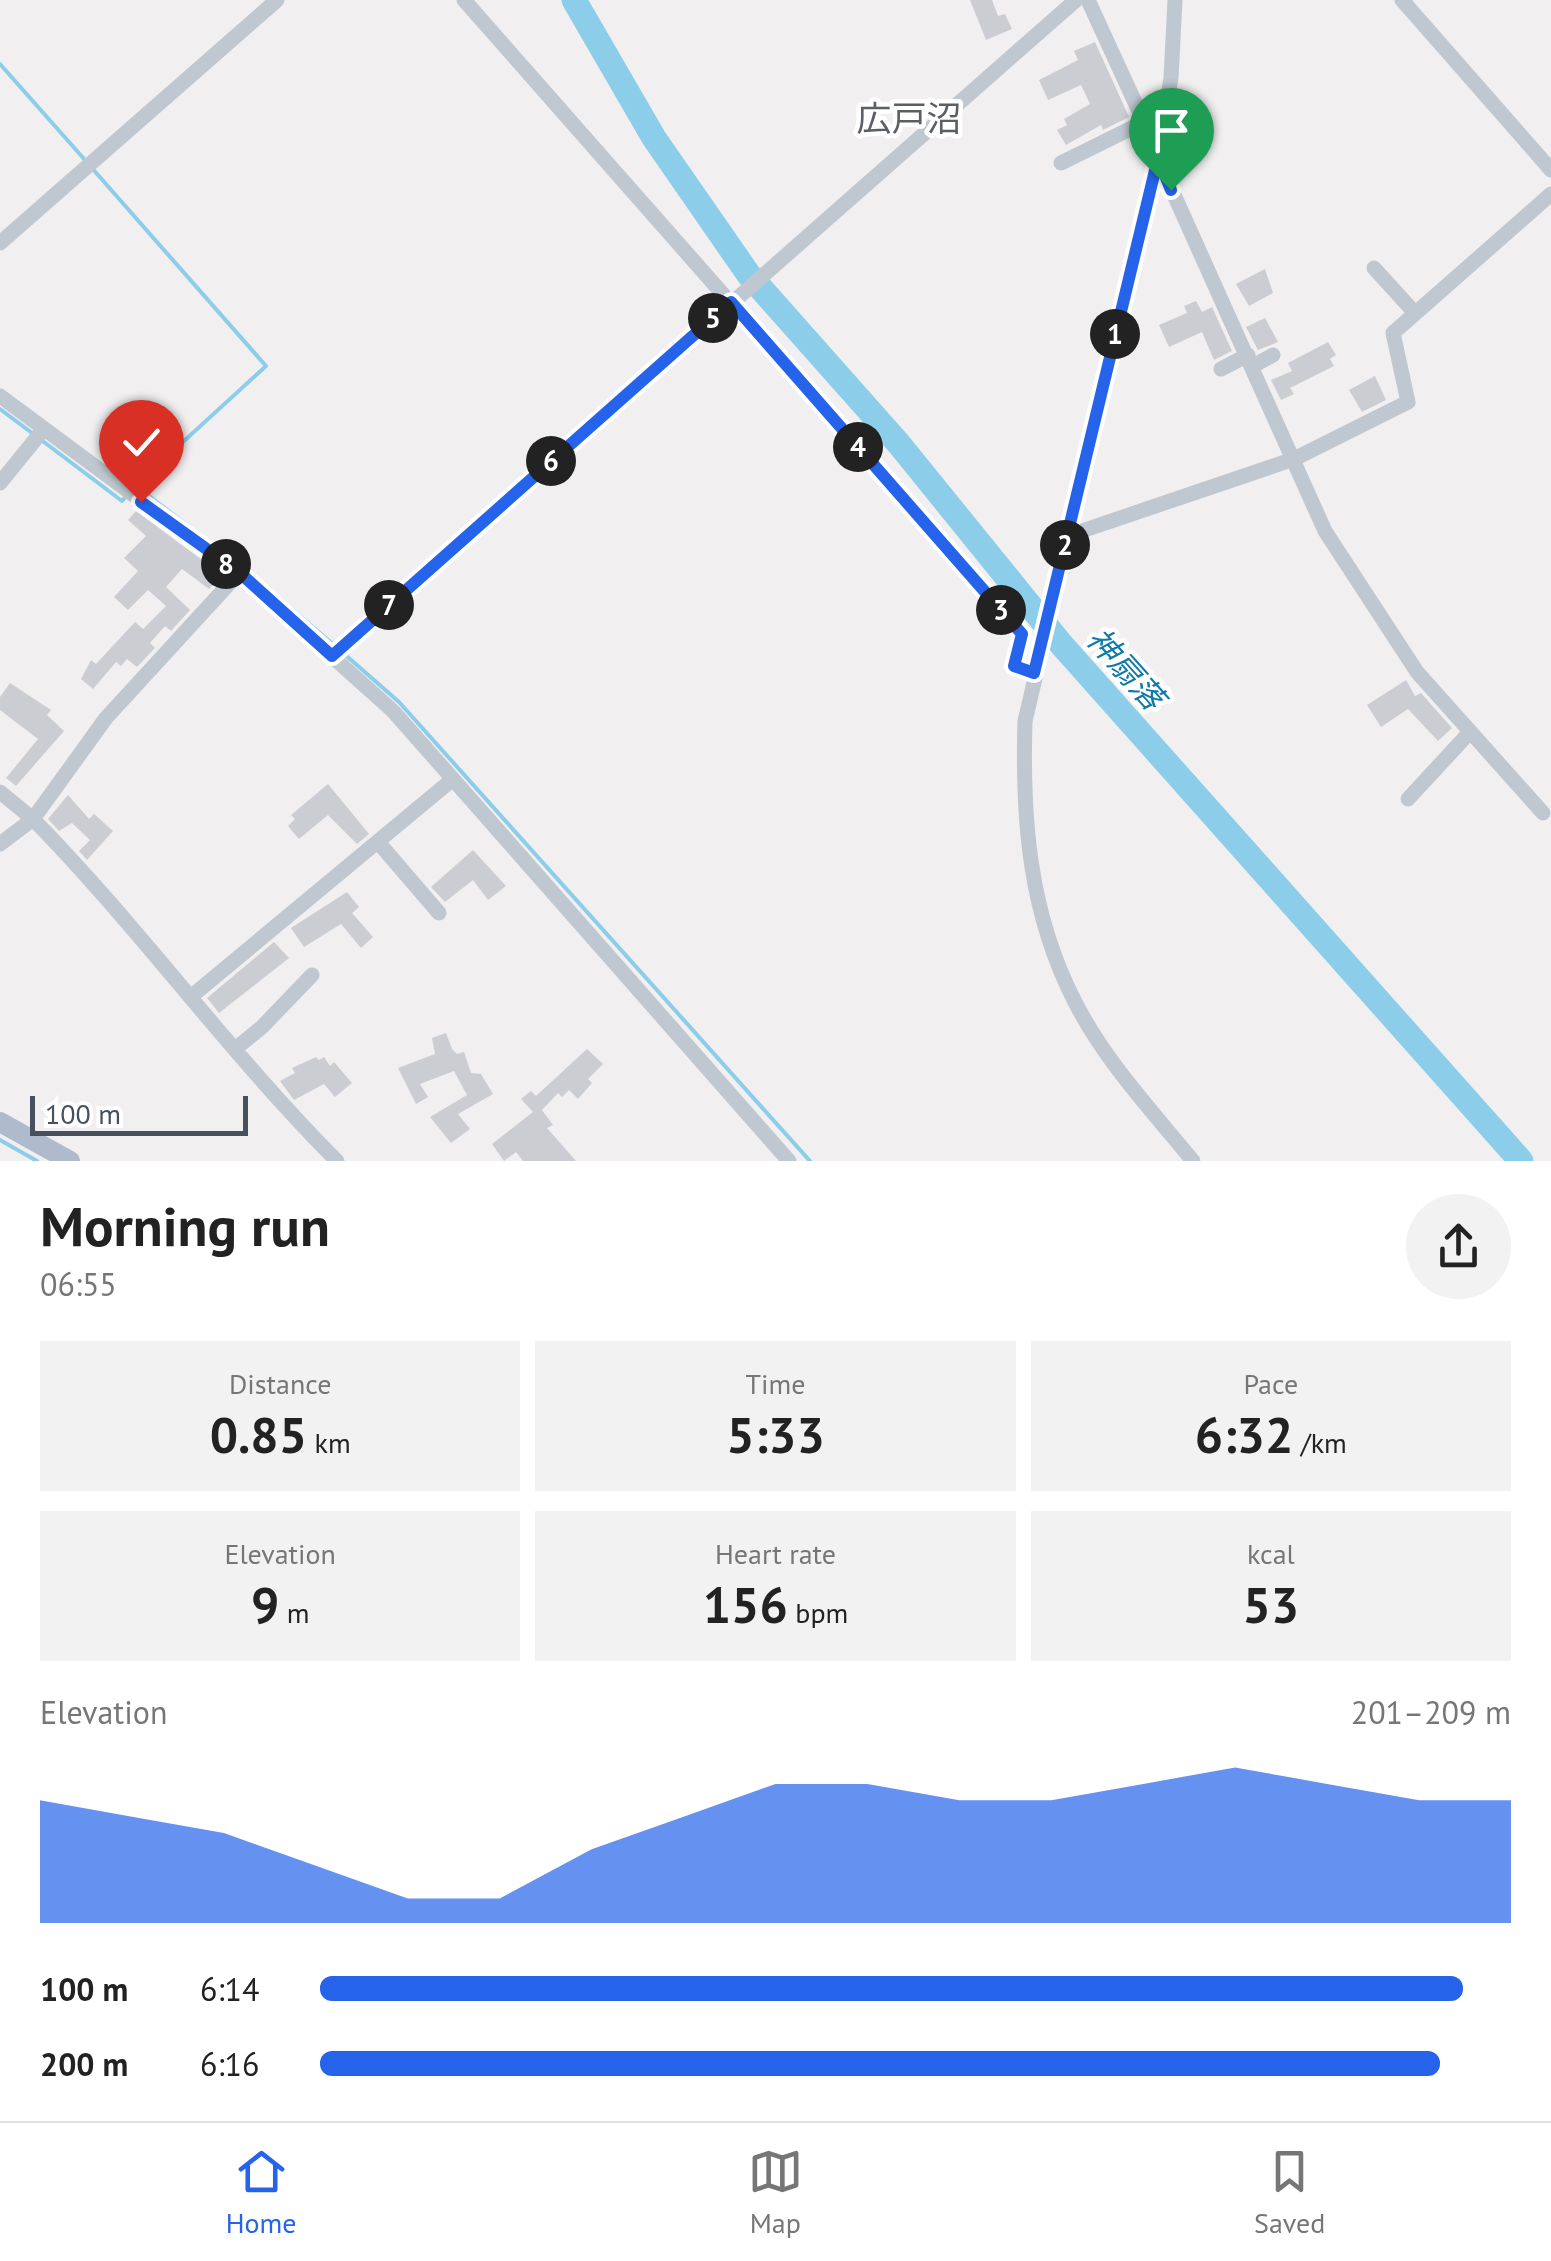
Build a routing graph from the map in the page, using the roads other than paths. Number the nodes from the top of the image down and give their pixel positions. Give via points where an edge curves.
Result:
1 (277, 0) edge
2 (464, 0) edge
3 (1076, 0) edge
4 (1088, 0) edge
5 (1176, 0) edge
6 (1402, 0) edge
7 (1144, 122) junction
8 (1161, 137) junction
9 (1158, 158) junction
10 (1062, 163) dead end
11 (1551, 170) edge
12 (1551, 194) edge
13 (0, 243) edge
14 (1374, 268) dead end
15 (731, 302) junction
16 (1416, 313) junction
17 (1273, 355) dead end
18 (1251, 361) junction
19 (1221, 369) dead end
20 (0, 396) edge
21 (43, 430) junction
22 (1294, 459) junction
23 (0, 482) edge
24 (1067, 536) junction
25 (240, 573) junction
26 (332, 656) junction
27 (1034, 673) junction
28 (1469, 732) junction
29 (453, 779) junction
30 (0, 792) edge
31 (1408, 799) dead end
32 (1543, 813) dead end
33 (33, 819) junction
34 (378, 842) junction
35 (0, 844) edge
36 (440, 913) dead end
37 (312, 975) dead end
38 (193, 996) junction
39 (235, 1049) junction
40 (0, 1122) edge
41 (70, 1161) edge
42 (338, 1161) edge
43 (790, 1161) edge
44 (1193, 1161) edge

1 - 13 street
2 - 15 street
3 - 15 street
4 - 7 street
5 - 8 street
6 - 11 street
7 - 8 street
7 - 10 street
8 - 9 street
9 - 18 street
9 - 24 street
12 - 16 street
14 - 16 street
15 - 26 street
15 - 27 street via 1022,634 1014,666
16 - 22 street via 1393,333 1408,402
17 - 18 street
18 - 19 street
18 - 22 street
20 - 21 street
21 - 23 street
21 - 25 street
22 - 24 street
22 - 28 street via 1325,531 1374,612
24 - 27 street
25 - 26 street
25 - 33 street via 106,718
26 - 29 street
27 - 44 street via 1023,797 1046,934 1084,1017 1120,1073
28 - 31 street
28 - 32 street
29 - 34 street
29 - 43 street
30 - 33 street
33 - 35 street
33 - 38 street
34 - 36 street
34 - 38 street
37 - 39 street
38 - 39 street
39 - 42 street
40 - 41 main road

